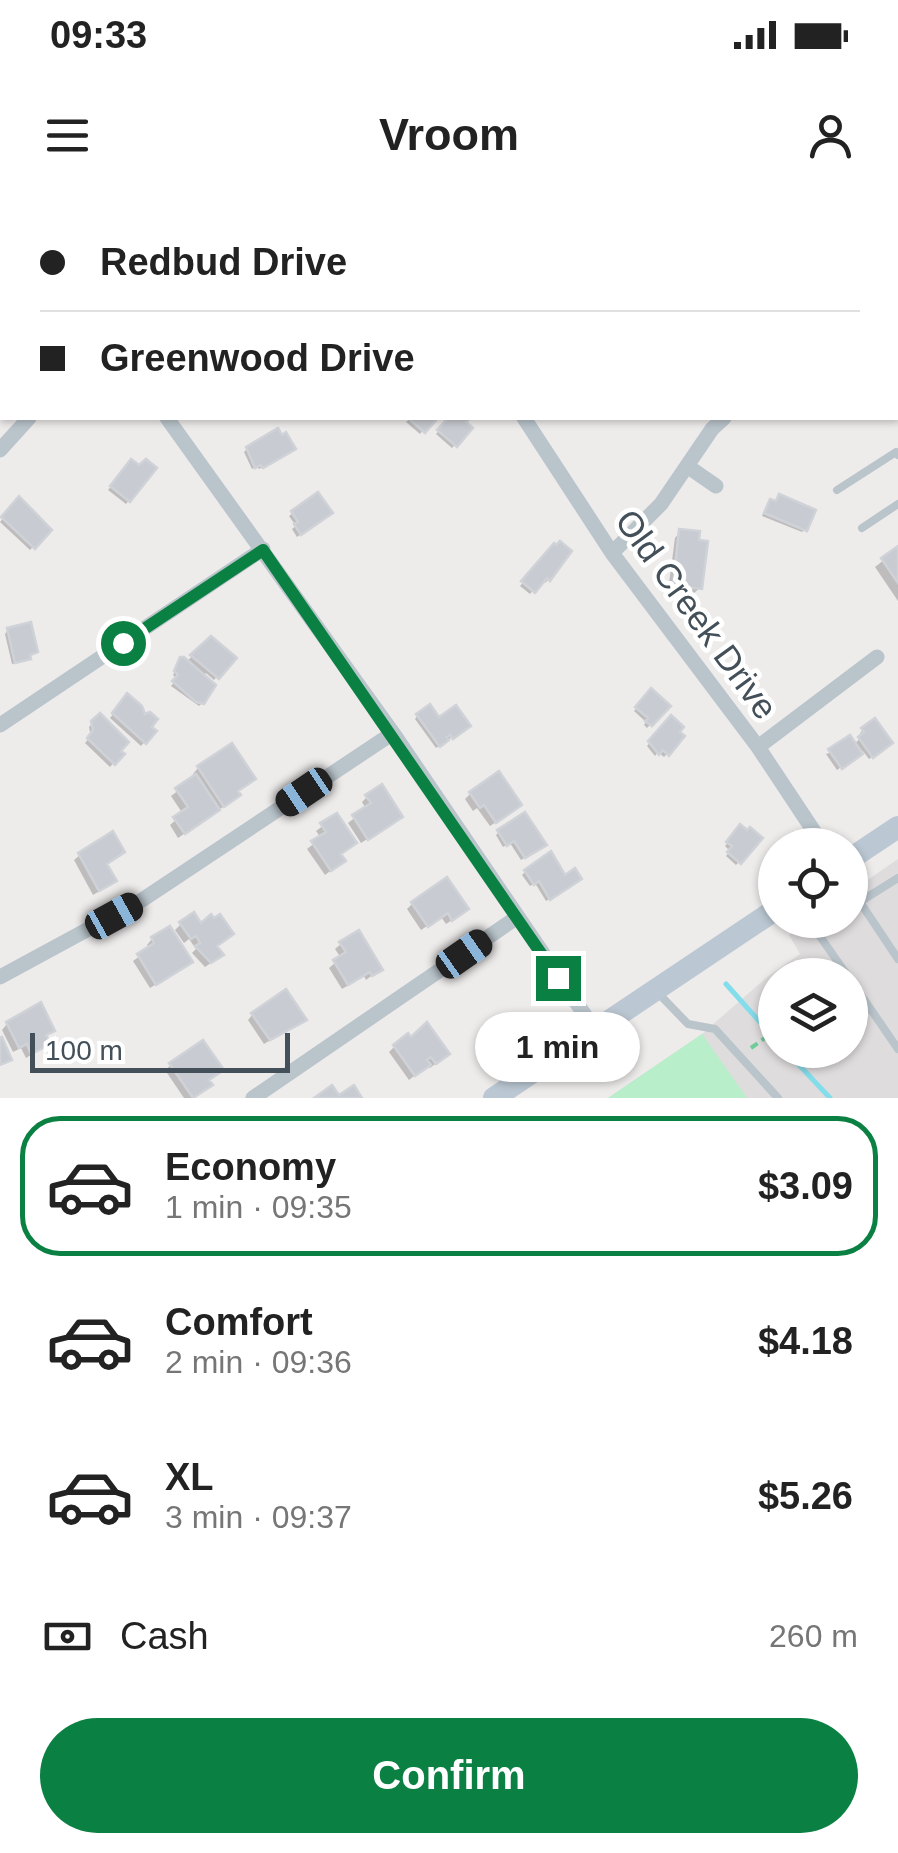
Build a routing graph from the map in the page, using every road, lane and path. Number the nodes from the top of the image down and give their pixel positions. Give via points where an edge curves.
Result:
1 (27, 420) edge
2 (168, 420) edge
3 (525, 420) edge
4 (722, 420) edge
5 (0, 450) edge
6 (898, 455) edge
7 (687, 466) junction
8 (716, 486) dead end
9 (837, 490) dead end
10 (898, 504) edge
11 (862, 528) dead end
12 (263, 550) junction
13 (612, 554) junction
14 (877, 657) dead end
15 (0, 725) edge
16 (392, 733) junction
17 (758, 747) junction
18 (898, 827) edge
19 (812, 828) edge
20 (868, 847) edge
21 (898, 878) edge
22 (868, 897) edge
23 (868, 914) edge
24 (516, 918) junction
25 (758, 921) edge
26 (898, 959) edge
27 (0, 977) edge
28 (655, 990) junction
29 (868, 1006) edge
30 (595, 1030) junction
31 (758, 1042) edge
32 (750, 1048) dead end
33 (898, 1049) edge
34 (253, 1098) edge
35 (494, 1098) edge
36 (778, 1098) edge

1 - 5 street
2 - 12 street
3 - 13 street, Old Creek Drive
4 - 7 street
6 - 9 lane
7 - 8 street
7 - 13 street
10 - 11 lane
12 - 15 street
12 - 16 street
13 - 17 street, Old Creek Drive
14 - 17 street
16 - 24 street
16 - 27 street via 142,900
17 - 19 street, Old Creek Drive
18 - 20 street
21 - 22 lane
23 - 26 lane
24 - 30 street
24 - 34 street
25 - 28 street
28 - 30 street
28 - 36 lane via 688,1024 715,1030
29 - 33 lane
30 - 35 street
31 - 32 path

